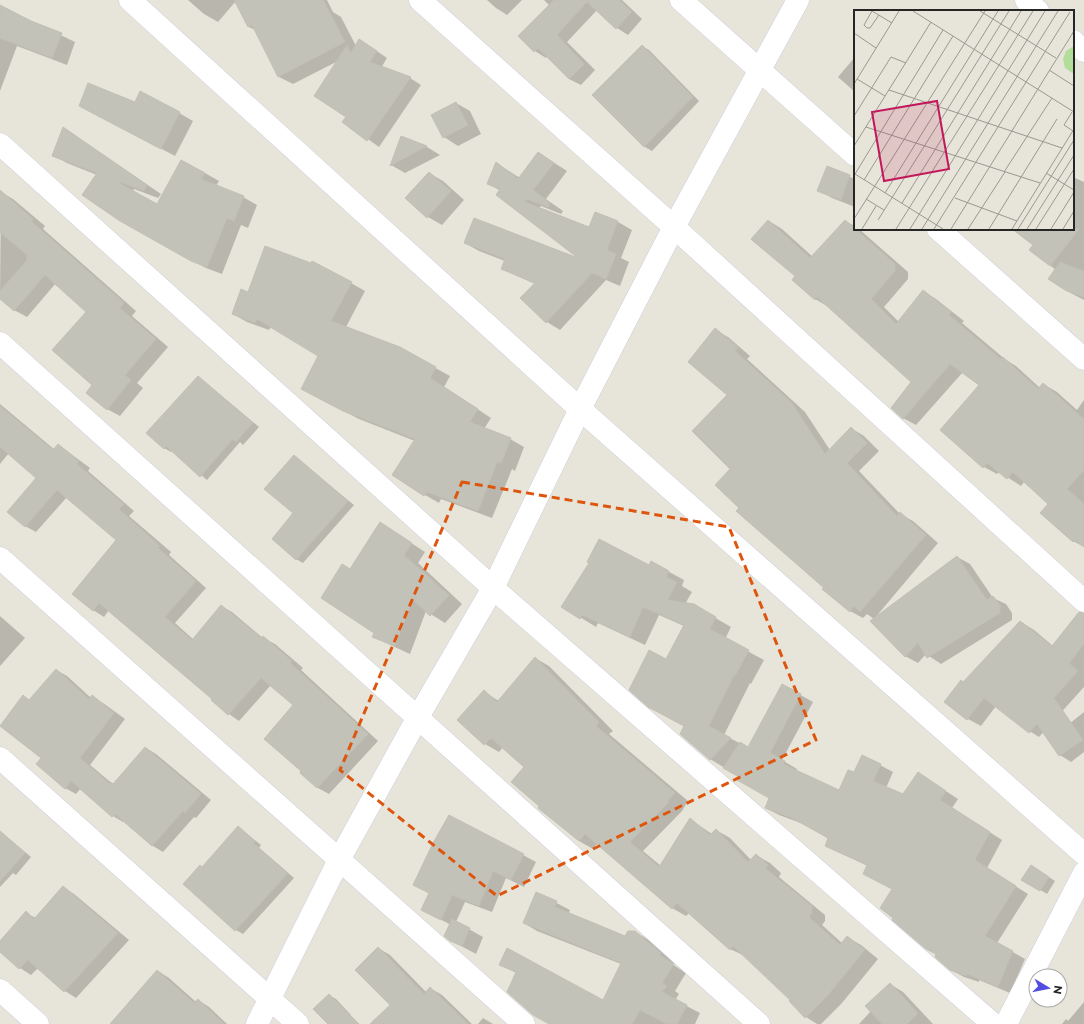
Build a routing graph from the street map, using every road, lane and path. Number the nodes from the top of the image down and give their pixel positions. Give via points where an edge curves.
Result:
1 (130, 0) edge
2 (420, 0) edge
3 (681, 0) edge
4 (798, 0) edge
5 (1026, 0) edge
6 (1037, 10) edge
7 (1074, 42) edge
8 (1084, 51) edge
9 (759, 69) junction
10 (0, 144) edge
11 (854, 154) edge
12 (674, 227) junction
13 (939, 230) edge
14 (0, 343) edge
15 (1084, 359) edge
16 (580, 409) junction
17 (0, 558) edge
18 (493, 588) junction
19 (1084, 601) edge
20 (418, 717) junction
21 (0, 758) edge
22 (1084, 854) edge
23 (339, 860) junction
24 (1084, 873) edge
25 (0, 990) edge
26 (271, 1000) junction
27 (38, 1024) edge
28 (257, 1024) edge
29 (298, 1024) edge
30 (524, 1024) edge
31 (759, 1024) edge
32 (993, 1024) edge
33 (1006, 1024) edge

1 - 16 street
2 - 12 street
3 - 9 street
4 - 9 street
5 - 6 street
7 - 8 street
9 - 11 street
9 - 12 street
10 - 18 street
12 - 16 street
12 - 19 street
13 - 15 street
14 - 20 street
16 - 18 street
16 - 22 street
17 - 23 street
18 - 20 street
18 - 32 street
20 - 23 street
20 - 31 street
21 - 26 street
23 - 26 street
23 - 30 street
24 - 33 street
25 - 27 street
26 - 28 street
26 - 29 street

